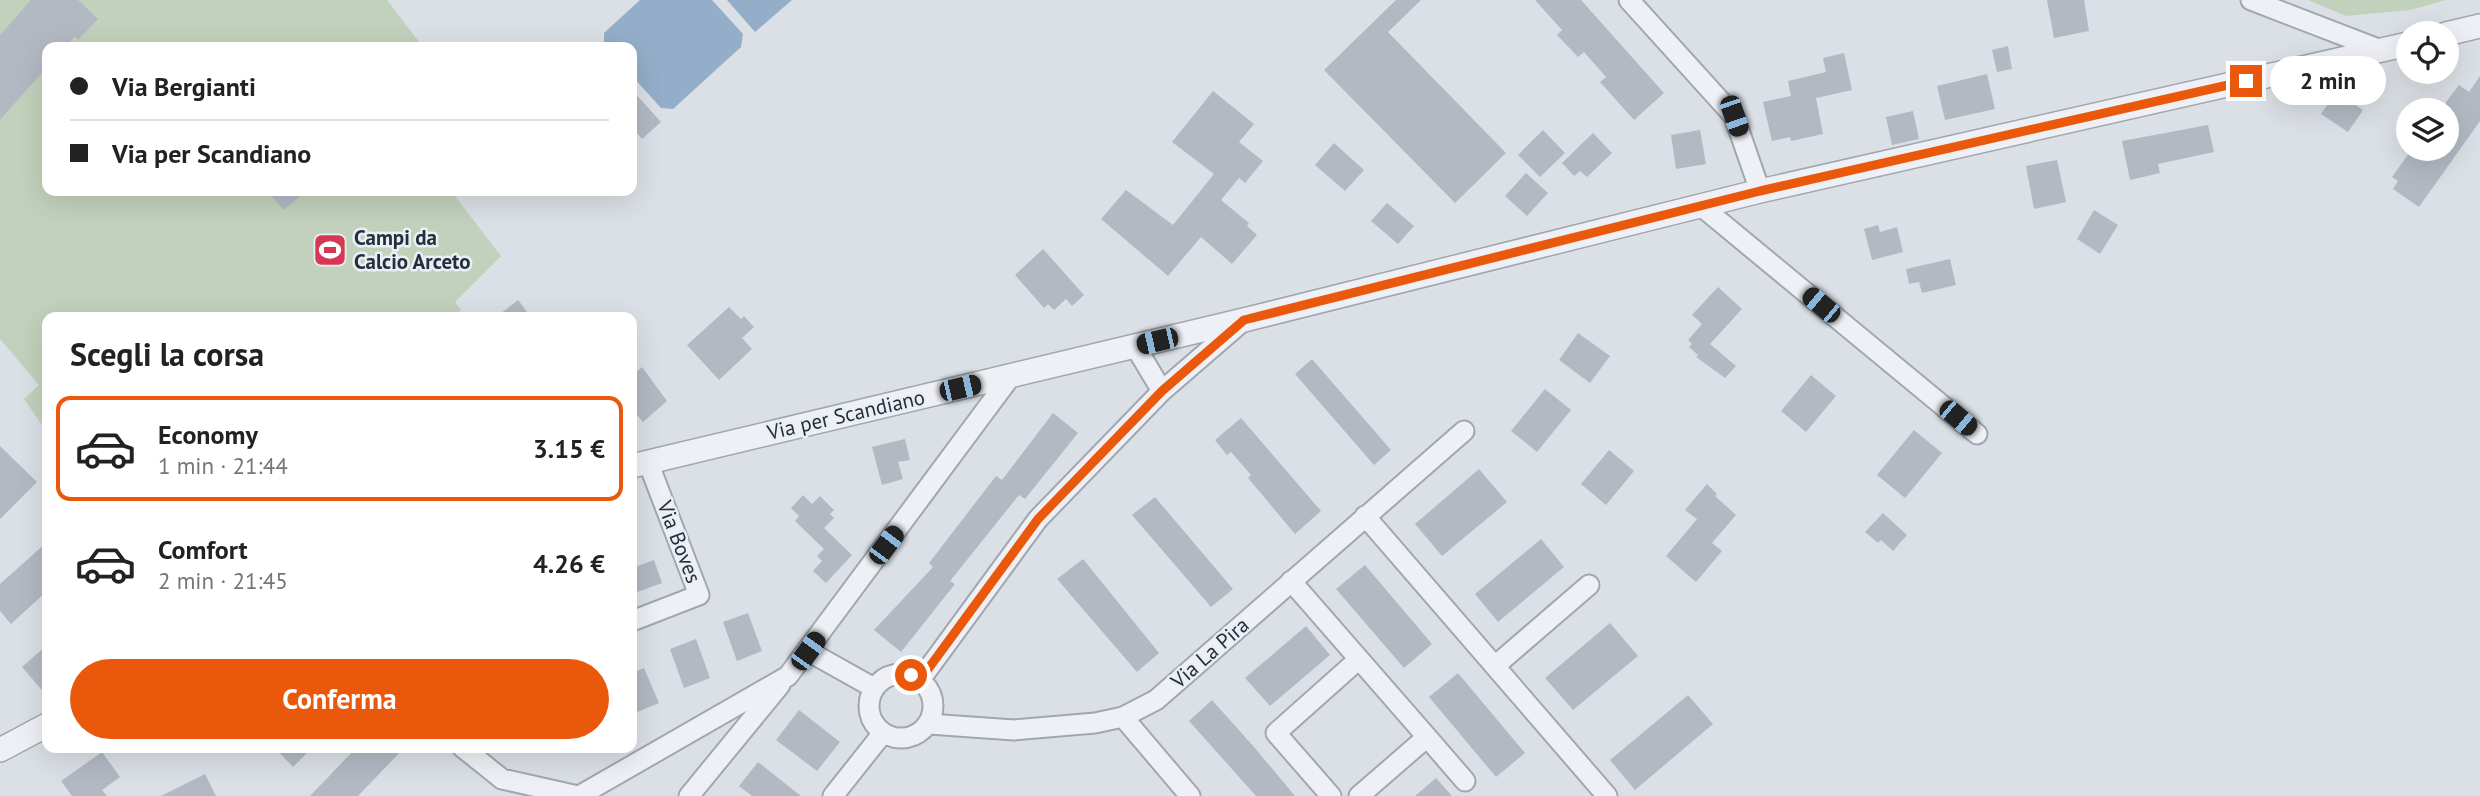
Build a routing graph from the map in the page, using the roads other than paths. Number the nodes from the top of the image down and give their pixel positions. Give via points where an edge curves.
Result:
1 (1629, 0) edge
2 (2251, 0) edge
3 (2480, 26) edge
4 (2459, 31) edge
5 (2396, 47) edge
6 (2381, 50) junction
7 (1760, 191) junction
8 (1701, 206) junction
9 (1244, 320) junction
10 (1135, 346) junction
11 (1011, 376) junction
12 (1162, 391) junction
13 (1464, 431) dead end
14 (1977, 434) dead end
15 (640, 464) edge
16 (1365, 516) junction
17 (1291, 581) junction
18 (1588, 585) dead end
19 (637, 619) edge
20 (808, 651) junction
21 (1359, 659) junction
22 (1495, 666) junction
23 (788, 676) junction
24 (920, 680) junction
25 (874, 688) junction
26 (1123, 717) junction
27 (929, 724) junction
28 (42, 728) edge
29 (883, 733) junction
30 (1427, 737) junction
31 (0, 750) edge
32 (470, 753) edge
33 (502, 779) junction
34 (1465, 781) dead end
35 (523, 796) edge
36 (579, 796) edge
37 (689, 796) edge
38 (833, 796) edge
39 (1190, 796) edge
40 (1331, 796) edge
41 (1359, 796) edge
42 (1607, 796) edge

1 - 7 street via 1734,116
2 - 6 street
3 - 4 street
5 - 6 street, Via per Scandiano
6 - 7 street, Via per Scandiano
7 - 8 street, Via per Scandiano
8 - 9 street, Via per Scandiano
8 - 14 street
9 - 10 street, Via per Scandiano
9 - 12 street
10 - 11 street, Via per Scandiano
10 - 12 street
11 - 15 street, Via per Scandiano
11 - 20 street
12 - 24 street via 1038,519
13 - 16 street, Via La Pira
15 - 19 street, Via Boves via 699,594
16 - 17 street, Via La Pira
16 - 22 street
17 - 21 street
17 - 26 street, Via La Pira via 1156,700
18 - 22 street
20 - 23 street
20 - 25 street
21 - 30 street
21 - 40 street via 1276,733
22 - 42 street
23 - 36 street
23 - 37 street
24 - 25 street via 900,674
24 - 27 street via 932,695
25 - 29 street via 869,708 875,726
26 - 27 street, Via La Pira via 1014,730
26 - 39 street
27 - 29 street via 913,737 892,738
28 - 31 street
29 - 38 street
30 - 34 street
30 - 41 street
32 - 33 street
33 - 35 street
33 - 36 street

